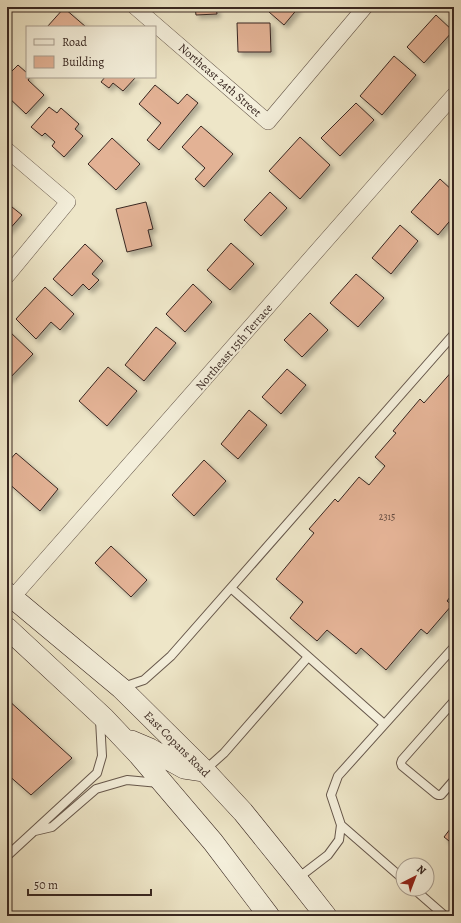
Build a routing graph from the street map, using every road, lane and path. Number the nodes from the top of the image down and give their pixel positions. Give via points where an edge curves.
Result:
1 (135, 7) edge
2 (365, 7) edge
3 (454, 95) edge
4 (7, 150) edge
5 (7, 276) edge
6 (454, 334) edge
7 (231, 588) junction
8 (10, 595) edge
9 (7, 628) edge
10 (454, 647) edge
11 (308, 656) junction
12 (121, 688) junction
13 (454, 701) edge
14 (100, 715) junction
15 (384, 724) junction
16 (122, 737) junction
17 (205, 771) junction
18 (454, 780) edge
19 (164, 784) junction
20 (341, 825) junction
21 (34, 831) junction
22 (7, 856) edge
23 (395, 872) edge
24 (297, 878) junction
25 (423, 897) edge
26 (269, 916) edge
27 (326, 916) edge
28 (445, 916) edge

1 - 2 street, Northeast 24th Street via 268,122
3 - 8 street, Northeast 15th Terrace
4 - 5 street via 68,202
6 - 7 lane
7 - 11 lane
7 - 12 lane via 171,656 144,680
8 - 12 main road, East Copans Road
9 - 14 main road
10 - 15 lane
11 - 15 lane
11 - 17 lane via 224,753
12 - 17 main road, East Copans Road
13 - 18 lane via 401,763 438,795 441,795
14 - 16 main road
14 - 21 lane via 102,756 97,773
15 - 20 lane via 338,776 331,795
16 - 17 main road via 184,768
16 - 19 main road
17 - 24 main road, East Copans Road via 243,812
19 - 21 lane via 126,780 96,789 52,827
19 - 26 main road via 213,842
20 - 23 lane
20 - 24 lane via 340,840 328,855
21 - 22 lane
24 - 27 main road, East Copans Road
25 - 28 lane

